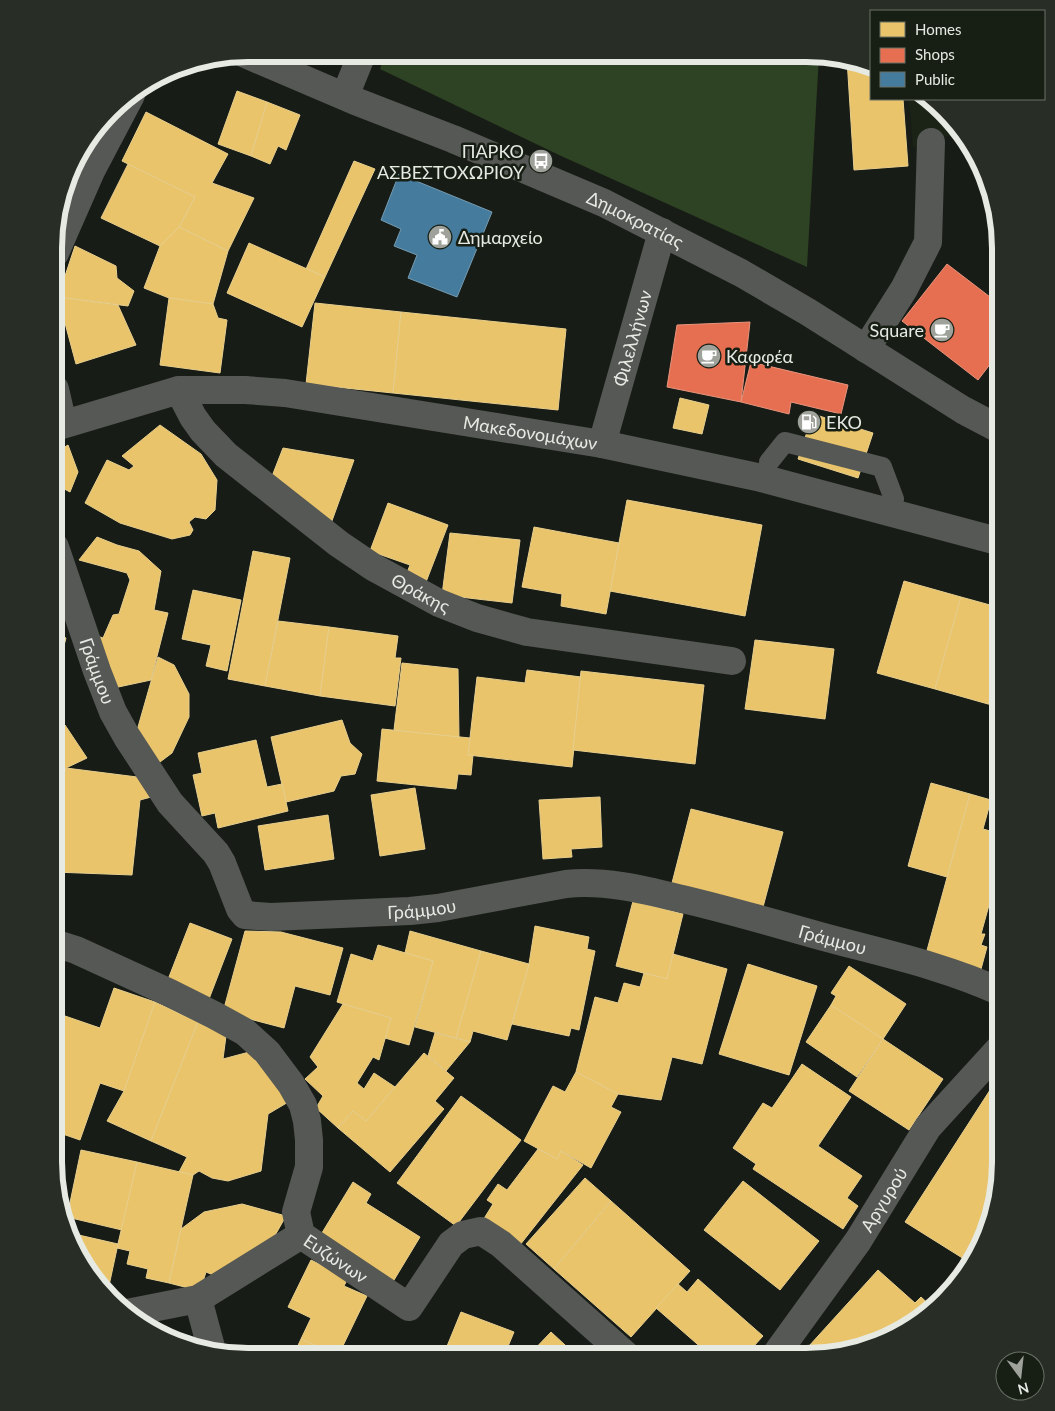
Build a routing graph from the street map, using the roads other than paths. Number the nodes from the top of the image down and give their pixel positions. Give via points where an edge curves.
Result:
1 (263, 62) edge
2 (359, 62) edge
3 (345, 96) junction
4 (122, 112) edge
5 (931, 142) dead end
6 (662, 232) junction
7 (63, 234) edge
8 (866, 349) junction
9 (180, 390) junction
10 (62, 425) edge
11 (992, 425) edge
12 (602, 444) junction
13 (769, 462) dead end
14 (894, 499) dead end
15 (992, 540) edge
16 (62, 568) edge
17 (732, 661) dead end
18 (62, 946) edge
19 (992, 988) edge
20 (992, 1057) edge
21 (301, 1235) junction
22 (198, 1299) junction
23 (137, 1311) edge
24 (210, 1345) edge
25 (618, 1348) edge
26 (781, 1348) edge

1 - 3 street, Δημοκρατίας
2 - 3 street
3 - 6 street, Δημοκρατίας via 604,203
4 - 7 street via 91,171
5 - 8 street via 928,242 904,289
6 - 8 street, Δημοκρατίας via 741,273
6 - 12 street, Φιλελλήνων
8 - 11 street, Δημοκρατίας
9 - 10 street, Μακεδονομάχων
9 - 12 street, Μακεδονομάχων via 293,394
9 - 17 street, Θράκης via 193,417 226,455 339,544 373,567 439,603 527,632
12 - 15 street, Μακεδονομάχων via 757,478
13 - 14 lane via 785,442 882,467
16 - 19 street, Γράμμου via 113,712 170,803 222,863 245,915 410,911 566,884 605,883 687,900 911,959
18 - 21 street, Ευζώνων via 214,1015 245,1032 267,1052 291,1084 303,1105 307,1121 309,1167 296,1212
20 - 26 street, Αργυρού via 928,1127 858,1241
21 - 22 street
21 - 25 street, Ευζώνων via 409,1307 451,1244 463,1235 481,1231 501,1244
22 - 23 street
22 - 24 street

